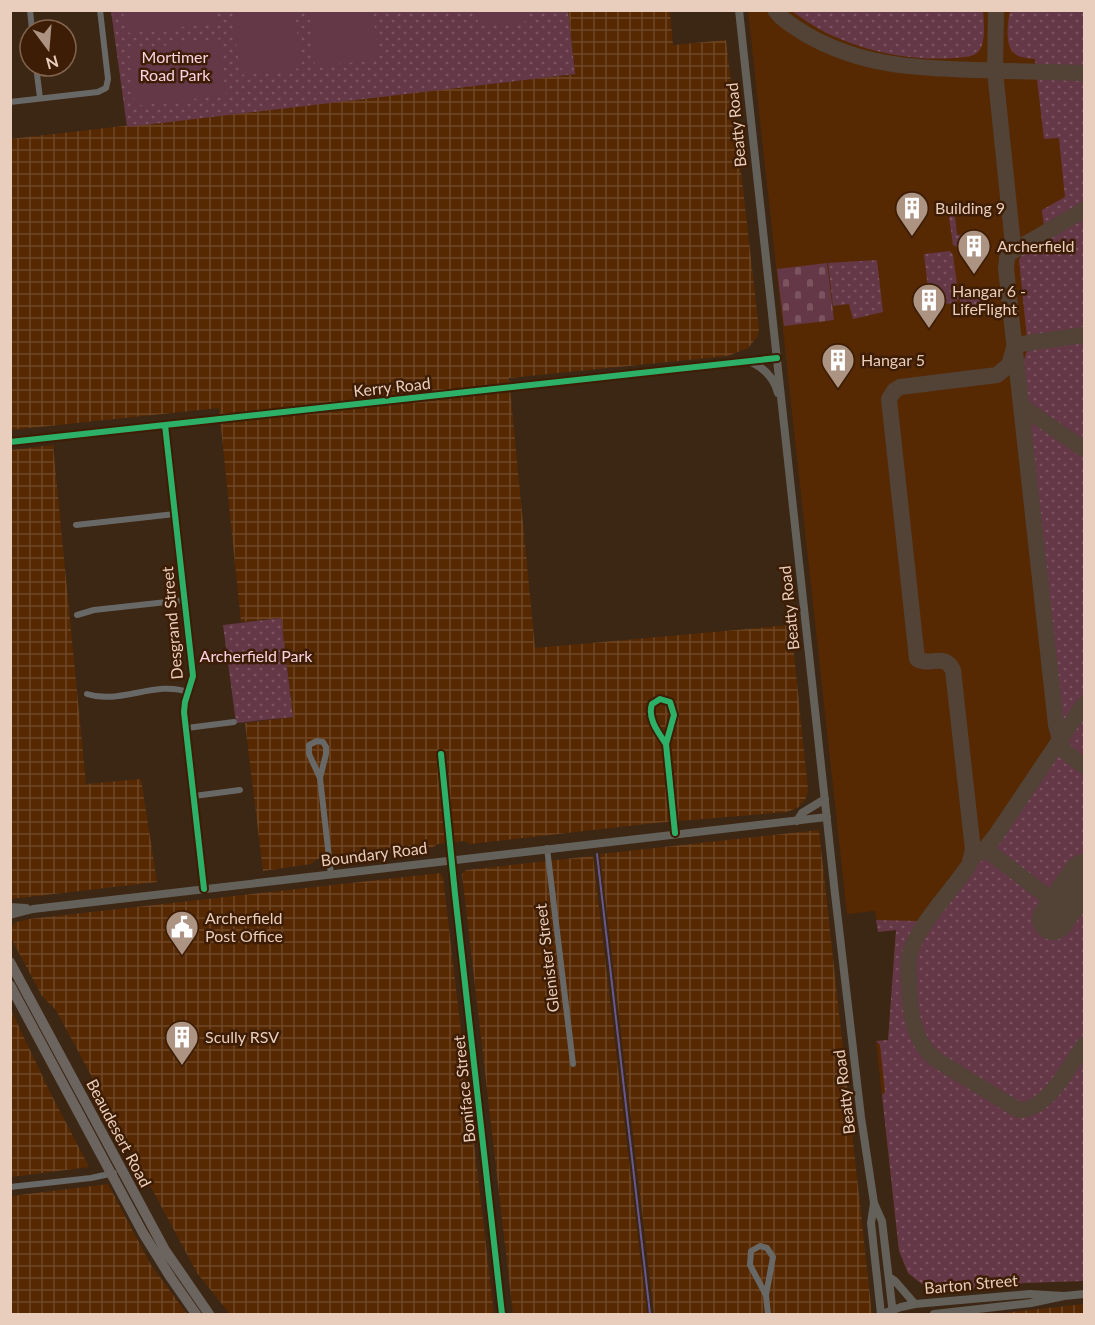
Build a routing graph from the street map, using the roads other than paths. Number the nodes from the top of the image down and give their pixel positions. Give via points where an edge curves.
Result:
1 (100, 10) edge
2 (739, 10) edge
3 (38, 78) edge
4 (40, 98) junction
5 (10, 102) edge
6 (777, 358) junction
7 (749, 361) junction
8 (783, 414) junction
9 (165, 425) junction
10 (10, 442) edge
11 (175, 514) junction
12 (76, 525) dead end
13 (184, 600) junction
14 (78, 615) dead end
15 (188, 692) junction
16 (87, 694) dead end
17 (234, 722) dead end
18 (187, 728) junction
19 (666, 744) junction
20 (441, 754) dead end
21 (320, 778) junction
22 (240, 790) dead end
23 (194, 796) junction
24 (825, 799) junction
25 (827, 817) junction
26 (797, 820) junction
27 (675, 833) junction
28 (547, 848) junction
29 (452, 860) junction
30 (331, 875) junction
31 (204, 889) junction
32 (10, 907) edge
33 (33, 909) junction
34 (10, 915) edge
35 (10, 962) edge
36 (10, 985) edge
37 (573, 1064) dead end
38 (117, 1172) junction
39 (10, 1187) edge
40 (874, 1203) junction
41 (889, 1277) junction
42 (1084, 1294) edge
43 (766, 1295) junction
44 (1064, 1296) junction
45 (915, 1304) junction
46 (892, 1312) edge
47 (196, 1314) edge
48 (209, 1314) edge
49 (502, 1314) edge
50 (768, 1314) edge
51 (882, 1314) edge
52 (934, 1314) edge

1 - 4 street via 106,88
2 - 6 main road, Beatty Road
3 - 4 street
4 - 5 street
6 - 7 street, Kerry Road
6 - 8 main road, Beatty Road
7 - 8 main road via 765,370 777,387
7 - 9 street, Kerry Road
8 - 24 main road, Beatty Road
9 - 10 street, Kerry Road
9 - 11 street, Desgrand Street
11 - 12 street
11 - 13 street, Desgrand Street
13 - 14 street
13 - 15 street, Desgrand Street via 193,676
15 - 16 street via 173,688 102,697
15 - 18 street, Desgrand Street via 184,706
17 - 18 street
18 - 23 street, Desgrand Street
19 - 19 street via 650,713 652,704 660,699 670,702 674,710
19 - 27 street
20 - 29 street, Boniface Street
21 - 21 street via 308,751 309,745 317,741 326,749
21 - 30 street
22 - 23 street
23 - 31 street, Desgrand Street
24 - 25 main road, Beatty Road
24 - 26 main road
25 - 26 main road, Boundary Road
25 - 40 main road, Beatty Road
26 - 27 main road, Boundary Road
27 - 28 main road, Boundary Road
28 - 29 main road, Boundary Road
28 - 37 street, Glenister Street
29 - 30 main road, Boundary Road
29 - 49 street, Boniface Street
30 - 31 main road, Boundary Road
31 - 33 main road, Boundary Road
32 - 33 main road, Boundary Road
33 - 34 main road, Boundary Road
35 - 38 highway, Beaudesert Road
36 - 38 highway, Beaudesert Road
38 - 39 street
38 - 47 highway, Beaudesert Road via 153,1251
38 - 48 highway, Beaudesert Road
40 - 41 main road, Beatty Road via 882,1221
40 - 51 main road, Beatty Road via 871,1223
41 - 45 main road
41 - 46 main road, Beatty Road
42 - 44 main road, Barton Street
43 - 43 street via 749,1260 751,1251 760,1246 770,1250 773,1257
43 - 50 street
44 - 45 main road, Barton Street via 1030,1294
44 - 52 main road, Barton Street
45 - 46 main road, Barton Street
46 - 51 main road, Barton Street

